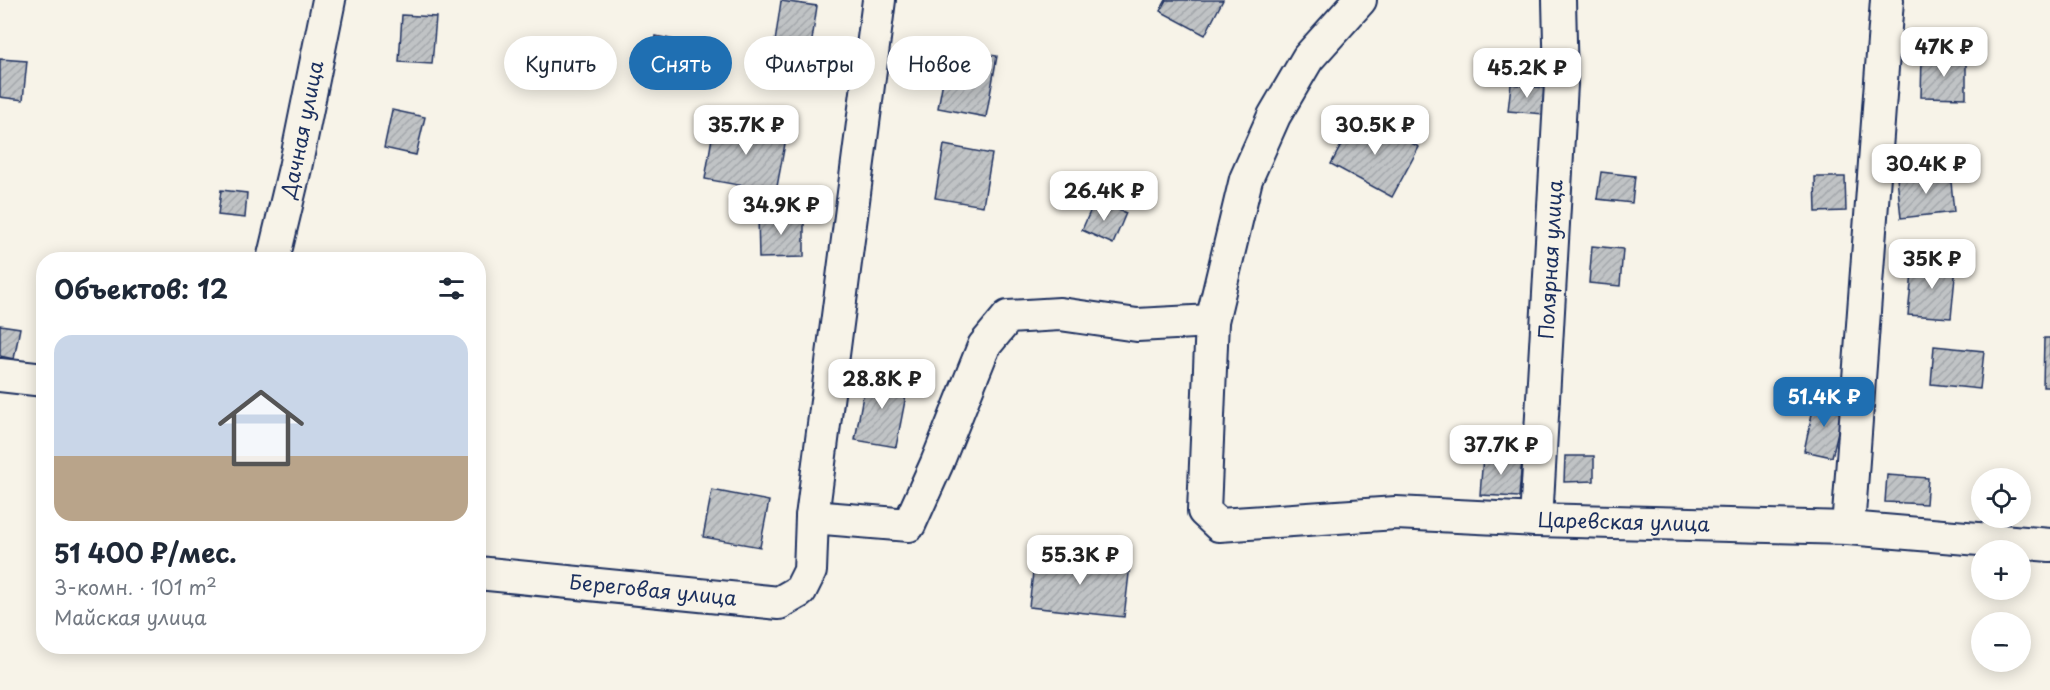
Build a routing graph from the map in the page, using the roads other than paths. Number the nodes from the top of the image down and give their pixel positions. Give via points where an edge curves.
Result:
1 (329, 0) edge
2 (879, 0) edge
3 (1360, 0) edge
4 (1559, 0) edge
5 (1887, 0) edge
6 (275, 252) edge
7 (1212, 321) junction
8 (0, 375) edge
9 (36, 380) edge
10 (812, 517) junction
11 (1536, 520) junction
12 (1848, 528) junction
13 (2050, 545) edge
14 (486, 574) edge

1 - 6 street, Дачная улица
2 - 10 street
3 - 7 street via 1308,58 1274,116 1246,178
4 - 11 street, Полярная улица via 1562,84
5 - 12 street
7 - 10 street via 1137,325 1060,314 1008,317 984,346 909,525
7 - 11 street, Царевская улица via 1204,511 1219,525 1396,513
8 - 9 street
10 - 14 street, Береговая улица via 810,571 800,591 779,603
11 - 12 street, Царевская улица
12 - 13 street, Царевская улица

